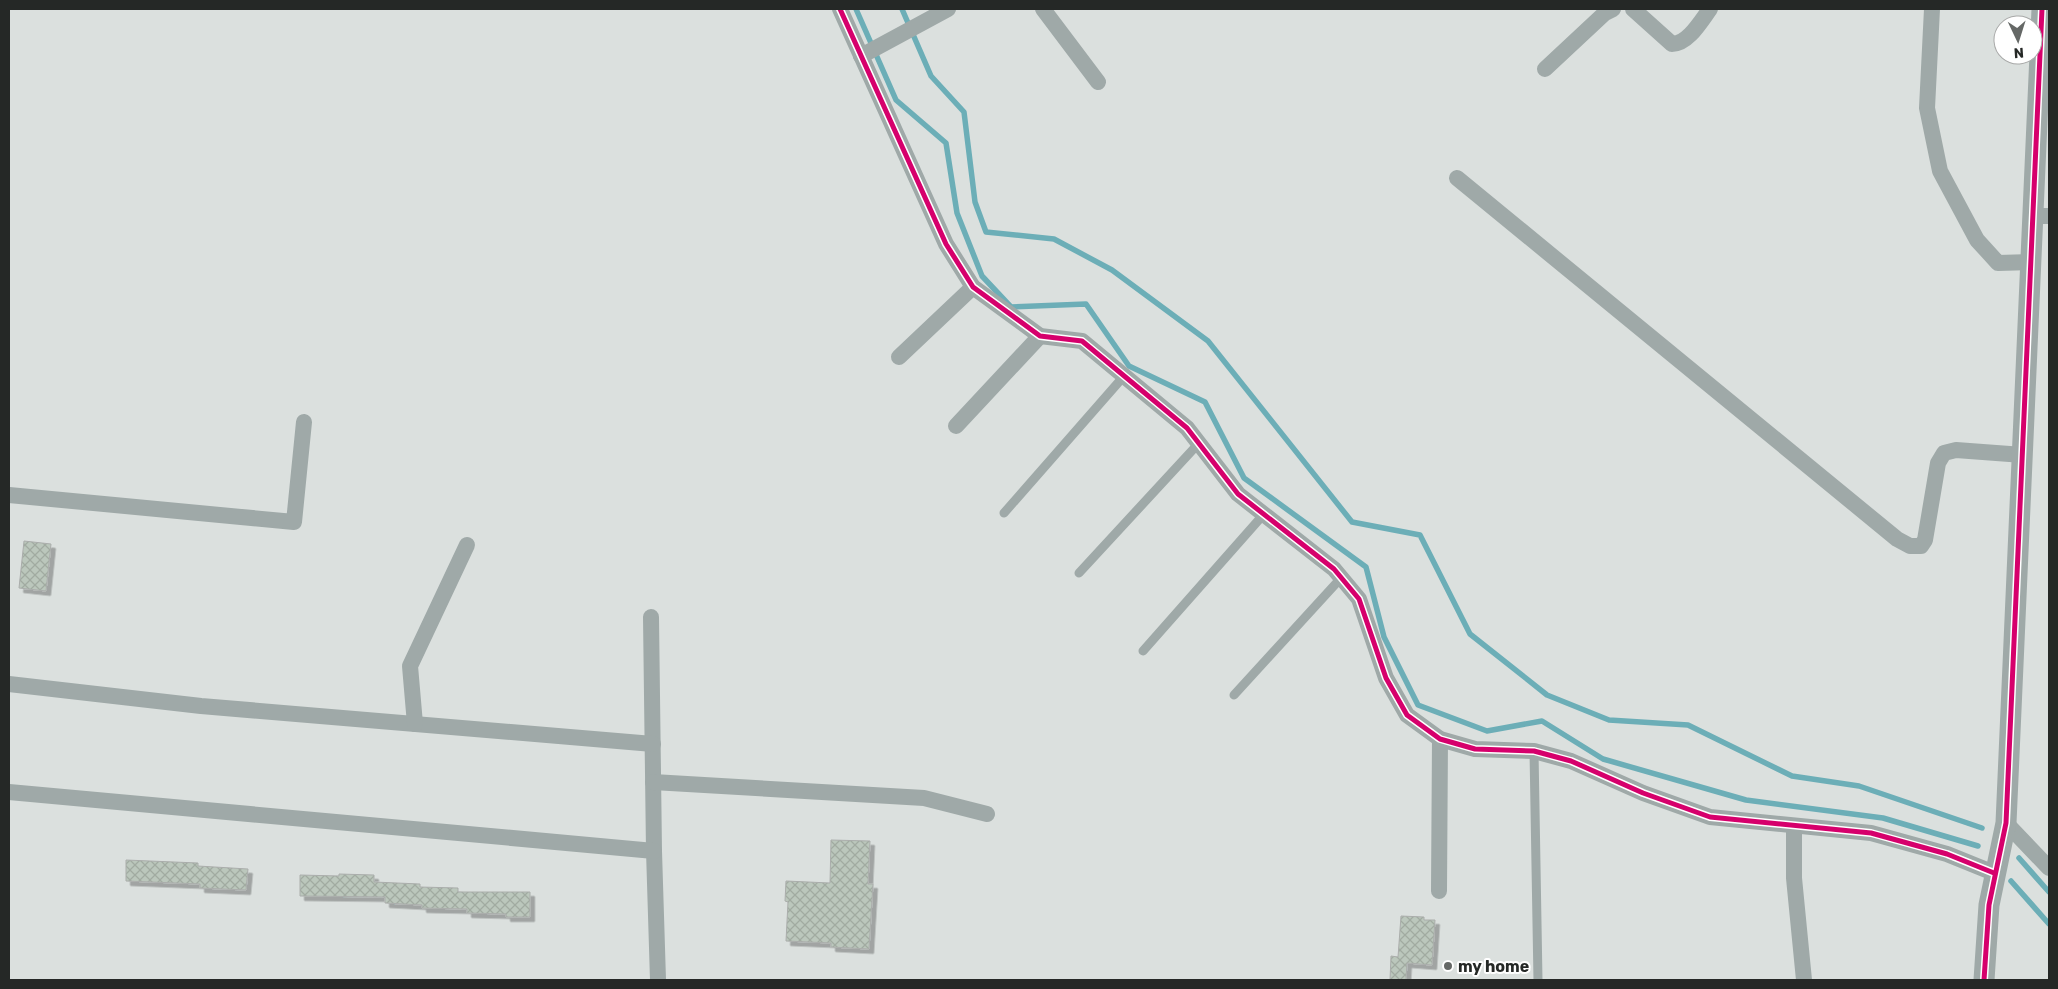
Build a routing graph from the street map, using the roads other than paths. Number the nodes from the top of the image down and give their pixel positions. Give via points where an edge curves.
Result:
1 (840, 9) edge
2 (948, 9) edge
3 (1042, 9) edge
4 (1633, 9) edge
5 (1710, 9) edge
6 (1932, 9) edge
7 (2042, 9) edge
8 (1606, 10) edge
9 (861, 56) junction
10 (1546, 69) dead end
11 (1098, 82) dead end
12 (1457, 178) dead end
13 (2042, 216) edge
14 (2032, 262) junction
15 (973, 287) junction
16 (1040, 336) junction
17 (899, 357) dead end
18 (1124, 376) junction
19 (304, 422) dead end
20 (956, 426) dead end
21 (1199, 443) junction
22 (2023, 455) junction
23 (9, 495) edge
24 (1004, 512) dead end
25 (1264, 514) junction
26 (467, 545) dead end
27 (1079, 573) dead end
28 (1341, 578) junction
29 (651, 617) dead end
30 (1143, 651) dead end
31 (9, 684) edge
32 (1234, 695) dead end
33 (415, 724) junction
34 (1440, 739) junction
35 (653, 744) junction
36 (1534, 751) junction
37 (653, 782) junction
38 (9, 792) edge
39 (987, 814) dead end
40 (2006, 823) junction
41 (1794, 826) junction
42 (654, 851) junction
43 (2049, 868) edge
44 (1994, 873) junction
45 (1439, 890) dead end
46 (658, 980) edge
47 (1538, 980) edge
48 (1804, 980) edge
49 (1984, 980) edge

1 - 9 street
2 - 9 street
3 - 11 street
4 - 5 street via 1672,44 1678,44
6 - 14 street via 1927,108 1940,171 1977,240 1998,263
7 - 13 street
8 - 10 street
9 - 15 street via 946,244
12 - 22 street via 1897,539 1910,546 1921,546 1926,540 1938,463 1944,453 1956,450
13 - 14 street
14 - 22 street
15 - 16 street
15 - 17 street
16 - 18 street via 1082,341
16 - 20 street
18 - 21 street via 1187,428
18 - 24 lane
19 - 23 street via 294,522
21 - 25 street via 1238,494
21 - 27 lane
22 - 40 street
25 - 28 street
25 - 30 lane
26 - 33 street via 410,666
28 - 32 lane
28 - 34 street via 1359,599 1386,678 1407,715
29 - 35 street
31 - 33 street via 201,706
33 - 35 street
34 - 36 street via 1475,749
34 - 45 street
35 - 37 street
36 - 41 street via 1571,761 1643,793 1710,817
36 - 47 lane
37 - 39 street via 924,798
37 - 42 street
38 - 42 street
40 - 43 street
40 - 44 street
41 - 44 street via 1871,833 1947,854
41 - 48 street via 1794,878
42 - 46 street
44 - 49 street

